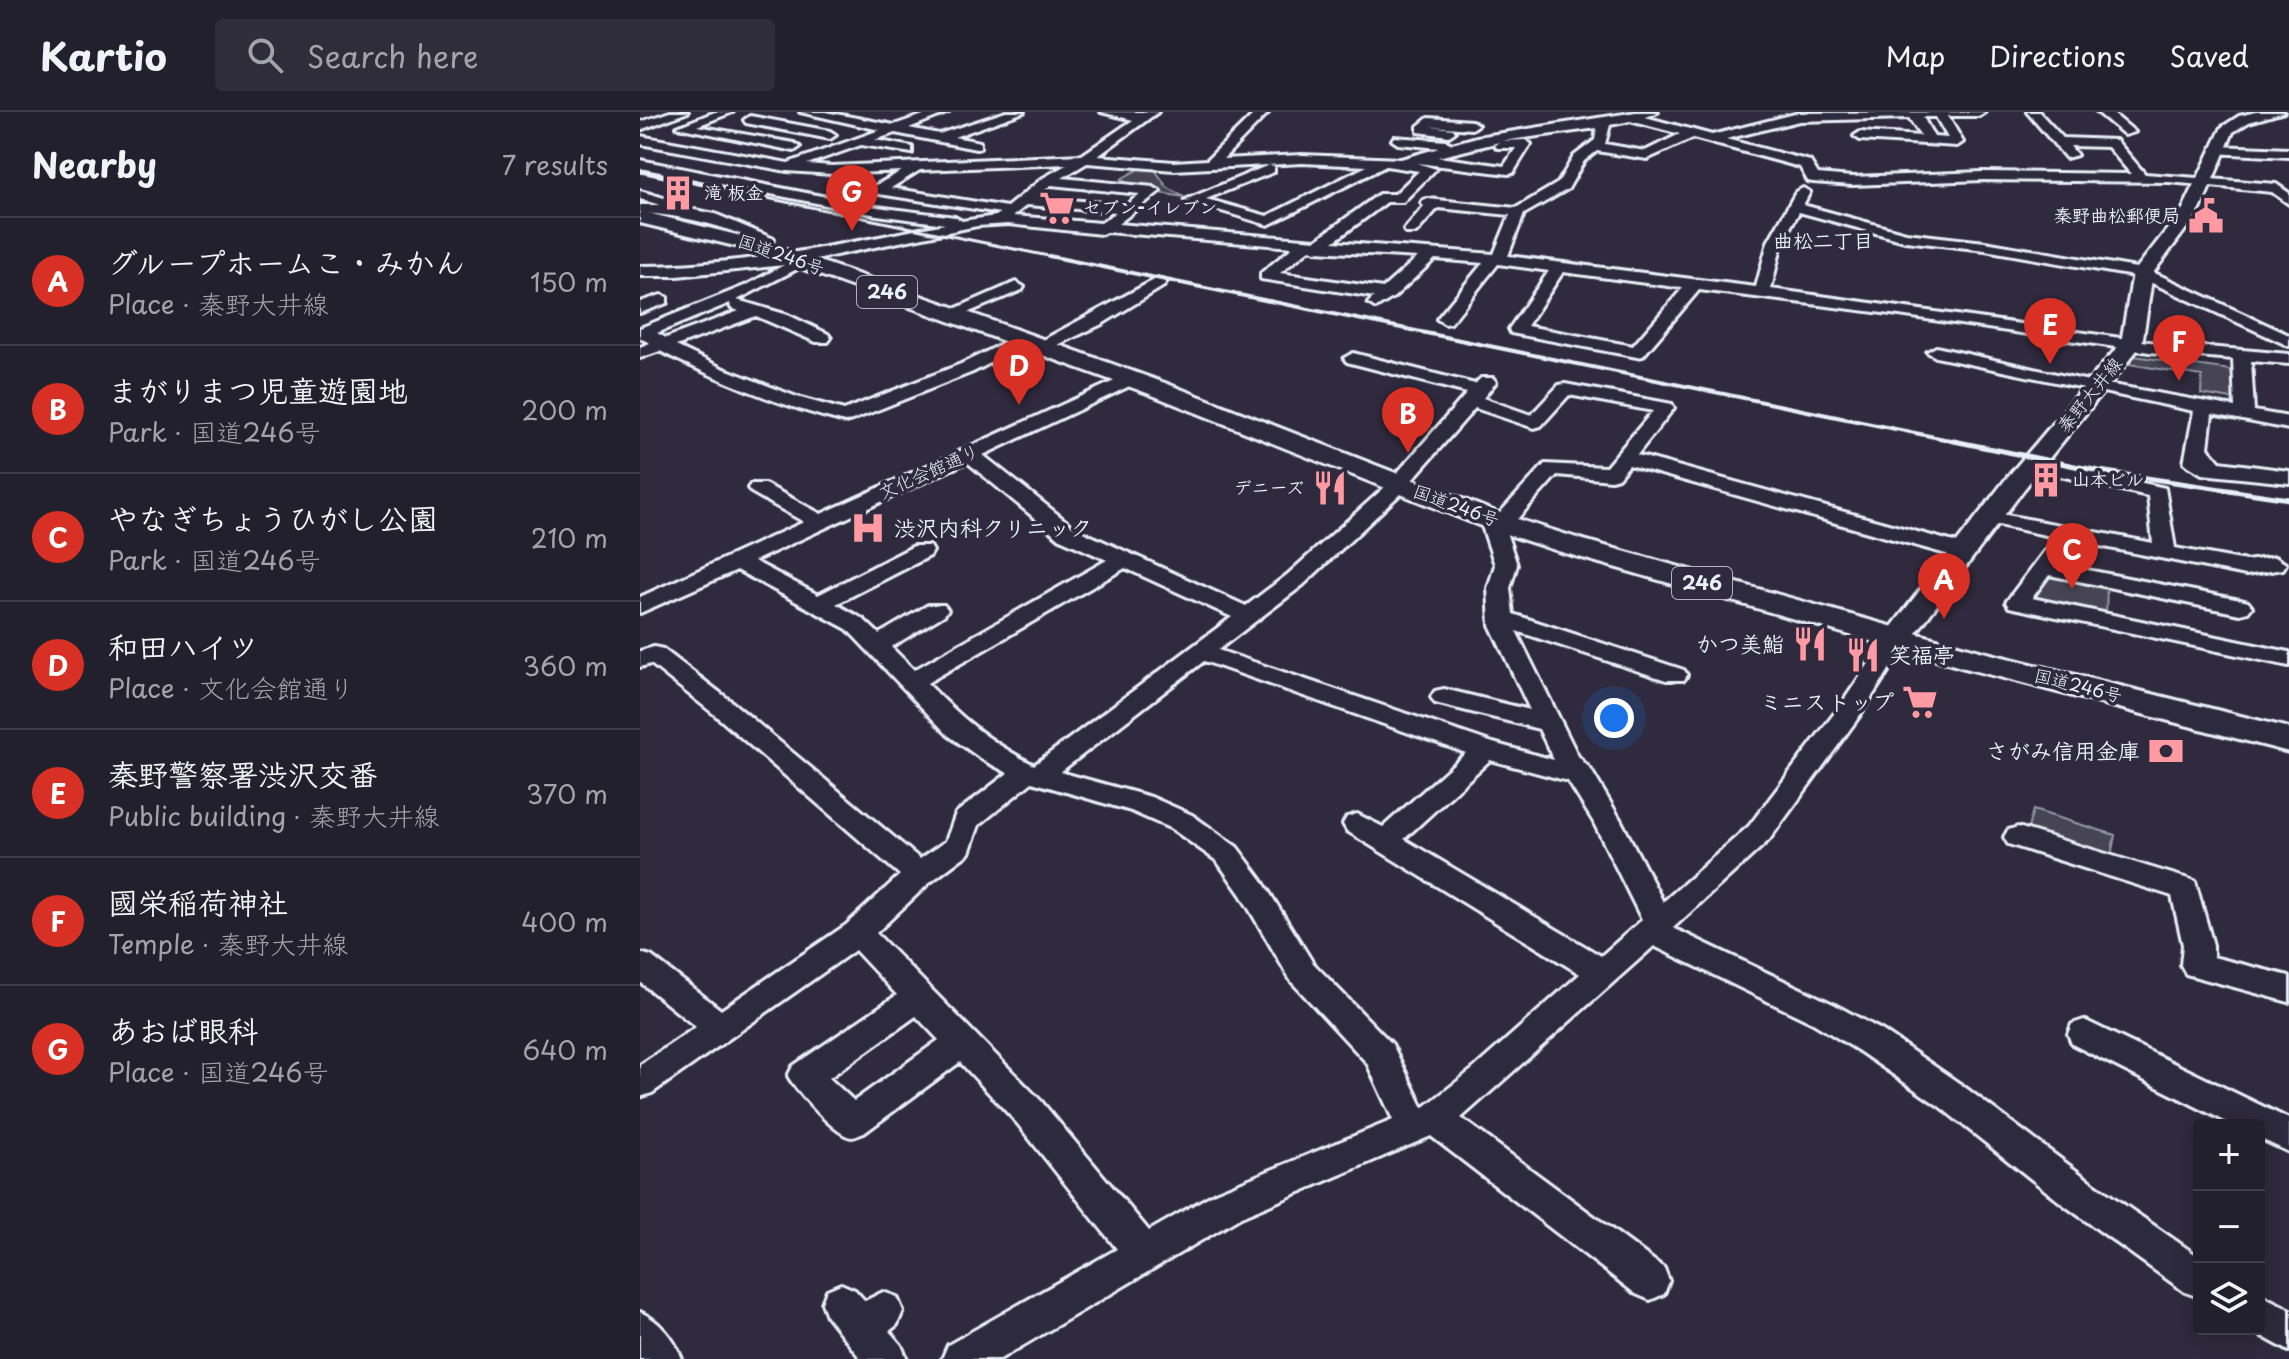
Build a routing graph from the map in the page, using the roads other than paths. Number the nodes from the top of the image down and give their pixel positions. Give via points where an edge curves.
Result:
1 (682, 112) edge
2 (727, 112) edge
3 (774, 112) edge
4 (806, 112) edge
5 (910, 112) edge
6 (1018, 112) edge
7 (1107, 112) edge
8 (1263, 112) edge
9 (1478, 112) edge
10 (1979, 112) edge
11 (2033, 112) edge
12 (2103, 112) edge
13 (2277, 112) edge
14 (1650, 113) edge
15 (1940, 113) edge
16 (1856, 114) edge
17 (934, 115) edge
18 (1147, 115) edge
19 (957, 116) dead end
20 (1753, 116) dead end
21 (1907, 117) edge
22 (1545, 118) dead end
23 (1608, 118) edge
24 (1634, 118) junction
25 (750, 120) junction
26 (864, 122) junction
27 (640, 126) edge
28 (683, 127) junction
29 (895, 128) junction
30 (1760, 128) junction
31 (1686, 132) junction
32 (2129, 132) dead end
33 (715, 133) junction
34 (1541, 133) junction
35 (1469, 134) junction
36 (830, 135) junction
37 (1860, 136) junction
38 (940, 137) junction
39 (1711, 139) junction
40 (641, 140) edge
41 (1398, 140) dead end
42 (1930, 140) junction
43 (856, 141) junction
44 (2060, 142) junction
45 (1729, 144) junction
46 (976, 145) dead end
47 (675, 146) junction
48 (1453, 146) junction
49 (1593, 146) junction
50 (794, 147) junction
51 (907, 150) dead end
52 (2217, 150) junction
53 (2118, 151) junction
54 (2139, 151) dead end
55 (944, 153) dead end
56 (2289, 153) edge
57 (1713, 154) dead end
58 (1420, 158) junction
59 (1085, 159) junction
60 (1286, 160) junction
61 (640, 161) edge
62 (755, 161) junction
63 (1382, 163) junction
64 (1402, 163) junction
65 (990, 164) junction
66 (1210, 165) junction
67 (787, 167) junction
68 (910, 168) junction
69 (2087, 177) junction
70 (2141, 177) junction
71 (1813, 178) junction
72 (2206, 178) junction
73 (963, 180) dead end
74 (1869, 180) junction
75 (1048, 181) junction
76 (2289, 181) edge
77 (745, 184) junction
78 (950, 188) dead end
79 (640, 195) edge
80 (929, 199) junction
81 (1022, 200) junction
82 (2289, 200) edge
83 (1796, 207) junction
84 (640, 209) edge
85 (1129, 209) junction
86 (671, 210) junction
87 (1189, 212) junction
88 (1518, 212) junction
89 (1005, 215) junction
90 (640, 217) edge
91 (959, 225) junction
92 (1101, 230) junction
93 (1411, 230) dead end
94 (1150, 233) junction
95 (754, 245) junction
96 (1310, 247) junction
97 (1431, 254) junction
98 (797, 260) junction
99 (1496, 260) junction
100 (1559, 267) junction
101 (640, 271) edge
102 (666, 271) junction
103 (2143, 273) junction
104 (1158, 283) dead end
105 (1694, 285) junction
106 (1016, 287) dead end
107 (640, 288) edge
108 (1762, 293) junction
109 (1388, 294) junction
110 (661, 300) dead end
111 (726, 300) junction
112 (640, 308) edge
113 (1366, 310) dead end
114 (752, 312) junction
115 (951, 314) junction
116 (640, 315) edge
117 (1445, 319) dead end
118 (665, 324) junction
119 (822, 338) dead end
120 (2289, 341) edge
121 (1033, 343) junction
122 (663, 344) junction
123 (2131, 344) junction
124 (1936, 352) dead end
125 (640, 353) edge
126 (2242, 356) junction
127 (1353, 358) dead end
128 (2289, 359) edge
129 (1130, 379) junction
130 (2098, 387) junction
131 (1479, 391) junction
132 (2204, 407) junction
133 (2245, 415) junction
134 (2289, 423) edge
135 (970, 454) junction
136 (1626, 458) junction
137 (2032, 464) junction
138 (2289, 477) edge
139 (1397, 484) junction
140 (758, 488) dead end
141 (1991, 518) junction
142 (820, 522) junction
143 (1497, 522) junction
144 (2069, 533) junction
145 (922, 551) dead end
146 (2165, 551) junction
147 (1964, 552) junction
148 (1123, 560) junction
149 (737, 561) junction
150 (2237, 566) junction
151 (2284, 566) edge
152 (2045, 568) junction
153 (819, 604) junction
154 (640, 606) edge
155 (2240, 607) junction
156 (936, 610) dead end
157 (1250, 616) junction
158 (1502, 618) junction
159 (1897, 639) junction
160 (878, 645) junction
161 (2243, 649) junction
162 (1200, 652) junction
163 (2289, 659) edge
164 (640, 660) edge
165 (1675, 675) dead end
166 (911, 682) junction
167 (1444, 697) dead end
168 (1548, 723) junction
169 (2289, 740) edge
170 (1485, 750) junction
171 (1033, 773) junction
172 (1581, 776) junction
173 (1357, 824) dead end
174 (2018, 837) dead end
175 (1386, 840) junction
176 (919, 875) junction
177 (1654, 926) junction
178 (857, 933) junction
179 (640, 965) edge
180 (1602, 972) junction
181 (2289, 989) edge
182 (919, 997) junction
183 (719, 1027) junction
184 (2084, 1034) dead end
185 (962, 1042) junction
186 (640, 1083) edge
187 (1424, 1123) junction
188 (2289, 1136) edge
189 (1144, 1254) junction
190 (2193, 1275) edge
191 (1650, 1281) dead end
192 (862, 1314) dead end
193 (2265, 1317) edge
194 (2289, 1331) edge
195 (640, 1332) edge
196 (662, 1359) edge
197 (887, 1359) edge
198 (962, 1359) edge

1 - 27 street
2 - 28 street
3 - 25 street
4 - 26 street
5 - 17 street
6 - 38 street
7 - 18 street
8 - 66 street
9 - 35 street
10 - 15 street
11 - 44 street
12 - 32 street
13 - 52 main road, 秦野大井線 via 2237,122
14 - 24 street
14 - 31 street via 1698,125
15 - 21 street
15 - 42 street via 1958,128 1957,142
16 - 21 street
16 - 30 street via 1799,117
16 - 37 street
17 - 19 street via 945,120
17 - 29 street
18 - 59 street
20 - 30 street
21 - 42 street via 1923,127
22 - 34 street
23 - 24 street
23 - 34 street
23 - 49 street via 1601,141
24 - 31 street
25 - 33 street
25 - 36 street
26 - 29 street
26 - 36 street
28 - 33 street
28 - 40 street
29 - 38 street
29 - 43 street
30 - 39 street
31 - 39 street
31 - 49 street via 1647,155
33 - 50 street
34 - 35 street
35 - 48 street
36 - 50 street
37 - 42 street
37 - 74 street via 1860,161
38 - 46 street
39 - 45 street
40 - 47 street
41 - 48 street
43 - 51 street
43 - 67 street
44 - 53 street via 2112,143
44 - 69 street
45 - 57 street
45 - 71 street via 1805,164
47 - 61 street
47 - 62 street
48 - 58 street
48 - 58 street via 1525,144 1508,170
49 - 88 street via 1563,186
50 - 62 street
52 - 56 street
52 - 72 main road, 秦野大井線
53 - 54 street
53 - 70 street
55 - 68 street
58 - 64 street
59 - 65 street
59 - 66 street
59 - 75 street
60 - 63 street
60 - 66 street
60 - 87 street via 1192,200
61 - 77 street
62 - 67 street
63 - 64 street
63 - 87 street via 1268,221
64 - 96 street via 1429,169 1398,199 1384,197
65 - 68 street
65 - 73 street
67 - 68 street
67 - 77 street
68 - 80 street via 878,190
69 - 70 street
69 - 74 street
70 - 72 street
71 - 74 street
71 - 83 street
72 - 76 street
72 - 82 street via 2276,188
72 - 103 main road, 秦野大井線 via 2191,210
75 - 81 street
75 - 85 street via 1153,191
77 - 91 street
78 - 80 street
79 - 86 street via 664,200 673,205
80 - 89 street
81 - 85 street
81 - 89 street
83 - 103 street via 1905,237
83 - 108 street via 1775,242
84 - 86 street
85 - 92 street
86 - 95 street via 710,217 767,239
87 - 94 street
88 - 93 street via 1431,204
88 - 99 street
89 - 91 street
89 - 92 street
90 - 95 highway, 国道246号 / 246
91 - 98 street
92 - 94 street
94 - 96 street
95 - 98 highway, 国道246号 / 246
96 - 97 street
96 - 109 street via 1267,276
97 - 99 street
97 - 109 street
98 - 102 street
98 - 111 street
98 - 115 highway, 国道246号 / 246
99 - 100 street
99 - 117 street
100 - 105 street
100 - 105 street via 1517,329 1637,352
101 - 102 street
102 - 107 street via 672,276
103 - 120 street
103 - 123 main road, 秦野大井線
104 - 121 street via 1096,320
105 - 108 street
106 - 115 street
108 - 123 street
109 - 113 street
110 - 112 street
111 - 114 street
111 - 118 street
114 - 119 street
114 - 122 street
115 - 121 highway, 国道246号 / 246
116 - 118 street
118 - 122 street via 643,333
121 - 122 street via 845,416 716,372
121 - 129 highway, 国道246号 / 246
122 - 125 street
123 - 126 street
123 - 130 main road, 秦野大井線
124 - 130 street
126 - 128 street
126 - 133 street
127 - 131 street
129 - 135 street, 文化会館通り
129 - 139 highway, 国道246号 / 246
130 - 132 street
130 - 137 main road, 秦野大井線
131 - 136 street via 1534,422 1565,389 1665,408
131 - 139 street
132 - 133 street
132 - 138 street via 2198,449 2214,467
133 - 134 street
135 - 142 street, 文化会館通り
135 - 148 street via 1068,534
136 - 143 street via 1611,474 1552,468
136 - 147 street
137 - 141 main road, 秦野大井線
137 - 146 street via 2158,492
139 - 143 highway, 国道246号 / 246
139 - 157 street
140 - 142 street
141 - 144 street
141 - 147 main road, 秦野大井線
142 - 149 street, 文化会館通り
143 - 158 street via 1506,565 1499,588
143 - 159 highway, 国道246号 / 246
144 - 146 street
144 - 152 street
145 - 153 street
146 - 150 street
147 - 159 main road, 秦野大井線
148 - 157 street
148 - 166 street
149 - 153 street
149 - 154 street, 文化会館通り
150 - 151 street
150 - 155 street
152 - 155 street
152 - 161 street via 2017,602
153 - 160 street via 855,624
155 - 161 street
156 - 160 street
157 - 162 street
158 - 165 street
158 - 168 street
159 - 169 highway, 国道246号 / 246
159 - 177 street via 1771,821
160 - 166 street
161 - 163 street
162 - 170 street
162 - 171 street
164 - 176 street via 654,654
166 - 171 street via 957,729 992,754
167 - 168 street via 1473,700
168 - 172 street
170 - 172 street
170 - 175 street
171 - 176 street via 966,820 959,846
171 - 187 street via 1155,810 1227,854 1302,972 1380,1054
172 - 177 street
173 - 175 street
174 - 181 street via 2185,889 2198,945 2197,965
175 - 180 street
176 - 178 street
177 - 180 street
177 - 190 street via 1743,978 1871,1041
178 - 182 street
178 - 183 street
179 - 183 street
180 - 187 street via 1484,1080
182 - 185 street
182 - 185 street via 805,1076 852,1122
183 - 186 street
184 - 188 street
185 - 189 street via 1029,1112
187 - 189 street via 1228,1205
187 - 191 street
189 - 198 street
192 - 197 street
193 - 194 street
195 - 196 street

